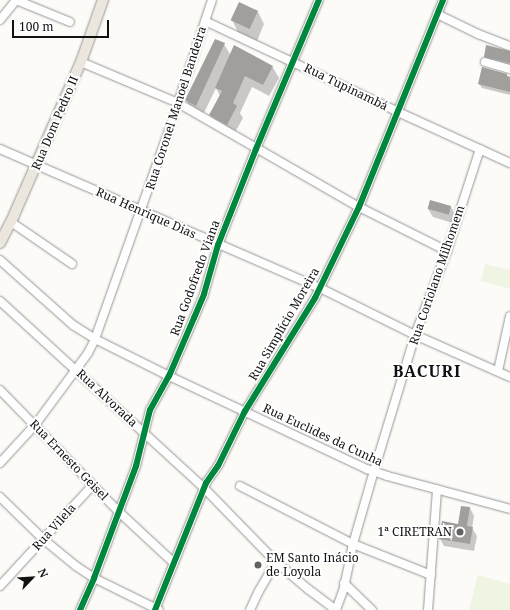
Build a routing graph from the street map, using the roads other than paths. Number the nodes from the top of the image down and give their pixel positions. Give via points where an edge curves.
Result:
1 (16, 0) edge
2 (103, 0) edge
3 (210, 0) edge
4 (319, 0) edge
5 (443, 0) edge
6 (437, 14) junction
7 (0, 20) edge
8 (205, 21) junction
9 (70, 22) dead end
10 (510, 46) edge
11 (81, 62) junction
12 (294, 62) junction
13 (485, 62) dead end
14 (510, 69) edge
15 (178, 104) junction
16 (398, 112) junction
17 (0, 149) edge
18 (256, 149) junction
19 (480, 149) junction
20 (510, 163) edge
21 (37, 165) junction
22 (359, 207) junction
23 (141, 211) junction
24 (11, 222) junction
25 (0, 243) edge
26 (218, 245) junction
27 (447, 251) junction
28 (0, 260) edge
29 (72, 264) dead end
30 (320, 288) junction
31 (0, 301) edge
32 (510, 316) edge
33 (415, 335) junction
34 (95, 339) junction
35 (78, 367) junction
36 (498, 371) junction
37 (169, 376) junction
38 (510, 377) edge
39 (0, 390) edge
40 (244, 411) junction
41 (35, 425) junction
42 (145, 428) junction
43 (0, 463) edge
44 (374, 471) junction
45 (92, 485) junction
46 (205, 485) junction
47 (240, 486) dead end
48 (437, 489) junction
49 (0, 497) edge
50 (510, 509) edge
51 (118, 511) junction
52 (43, 539) junction
53 (353, 544) junction
54 (276, 562) junction
55 (174, 563) junction
56 (431, 575) junction
57 (94, 578) junction
58 (0, 586) edge
59 (344, 586) junction
60 (336, 608) edge
61 (157, 609) edge
62 (80, 610) edge
63 (250, 610) edge
64 (372, 610) edge
65 (428, 610) edge

1 - 7 street
1 - 9 street
2 - 11 main road, Rua Dom Pedro II
3 - 8 street, Rua Coronel Manoel Bandeira
4 - 12 street, Rua Godofredo Viana
5 - 6 street, Rua Simplício Moreira
6 - 10 street
6 - 16 street, Rua Simplício Moreira
8 - 12 street, Rua Tupinambá
8 - 15 street, Rua Coronel Manoel Bandeira
11 - 15 street
11 - 21 main road, Rua Dom Pedro II
12 - 16 street, Rua Tupinambá
12 - 18 street, Rua Godofredo Viana
13 - 14 street
15 - 18 street
15 - 23 street, Rua Coronel Manoel Bandeira
16 - 19 street, Rua Tupinambá
16 - 22 street, Rua Simplício Moreira
17 - 21 street, Rua Henrique Dias
18 - 22 street
18 - 26 street, Rua Godofredo Viana
19 - 20 street, Rua Tupinambá
19 - 27 street, Rua Coriolano Milhomem
21 - 23 street, Rua Henrique Dias
21 - 24 main road, Rua Dom Pedro II
22 - 27 street
22 - 30 street, Rua Simplício Moreira
23 - 26 street, Rua Henrique Dias
23 - 34 street, Rua Coronel Manoel Bandeira
24 - 25 main road, Rua Dom Pedro II
24 - 29 street
26 - 30 street, Rua Henrique Dias
26 - 37 street, Rua Godofredo Viana via 204,294
27 - 33 street, Rua Coriolano Milhomem
28 - 34 street, Rua Euclides da Cunha via 60,315
30 - 33 street, Rua Henrique Dias
30 - 40 street, Rua Simplício Moreira
31 - 35 street, Rua Alvorada
32 - 36 street
33 - 36 street, Rua Henrique Dias
33 - 44 street, Rua Coriolano Milhomem
34 - 35 street, Rua Coronel Manoel Bandeira
34 - 37 street, Rua Euclides da Cunha
35 - 41 street, Rua Coronel Manoel Bandeira
35 - 42 street, Rua Alvorada
36 - 38 street, Rua Henrique Dias
37 - 40 street, Rua Euclides da Cunha
37 - 42 street, Rua Godofredo Viana via 150,410
39 - 41 street, Rua Ernesto Geisel
40 - 44 street, Rua Euclides da Cunha
40 - 46 street, Rua Simplício Moreira via 218,466
41 - 43 street, Rua Coronel Manoel Bandeira
41 - 45 street, Rua Ernesto Geisel
42 - 46 street, Rua Alvorada
42 - 51 street, Rua Godofredo Viana via 138,461
44 - 48 street, Rua Euclides da Cunha
44 - 53 street, Rua Coriolano Milhomem
45 - 51 street, Rua Ernesto Geisel
45 - 52 street, Rua Vilela
46 - 54 street, Rua Alvorada
46 - 55 street, Rua Simplício Moreira
47 - 53 street
48 - 50 street, Rua Euclides da Cunha
48 - 56 street
49 - 52 street
51 - 55 street, Rua Ernesto Geisel
51 - 57 street, Rua Godofredo Viana
52 - 57 street
52 - 58 street, Rua Vilela
53 - 56 street
53 - 59 street, Rua Coriolano Milhomem
54 - 60 street, Rua Alvorada
54 - 63 street
55 - 61 street, Rua Simplício Moreira
56 - 65 street
57 - 61 street
57 - 62 street, Rua Godofredo Viana
59 - 60 street, Rua Coriolano Milhomem
59 - 64 street

